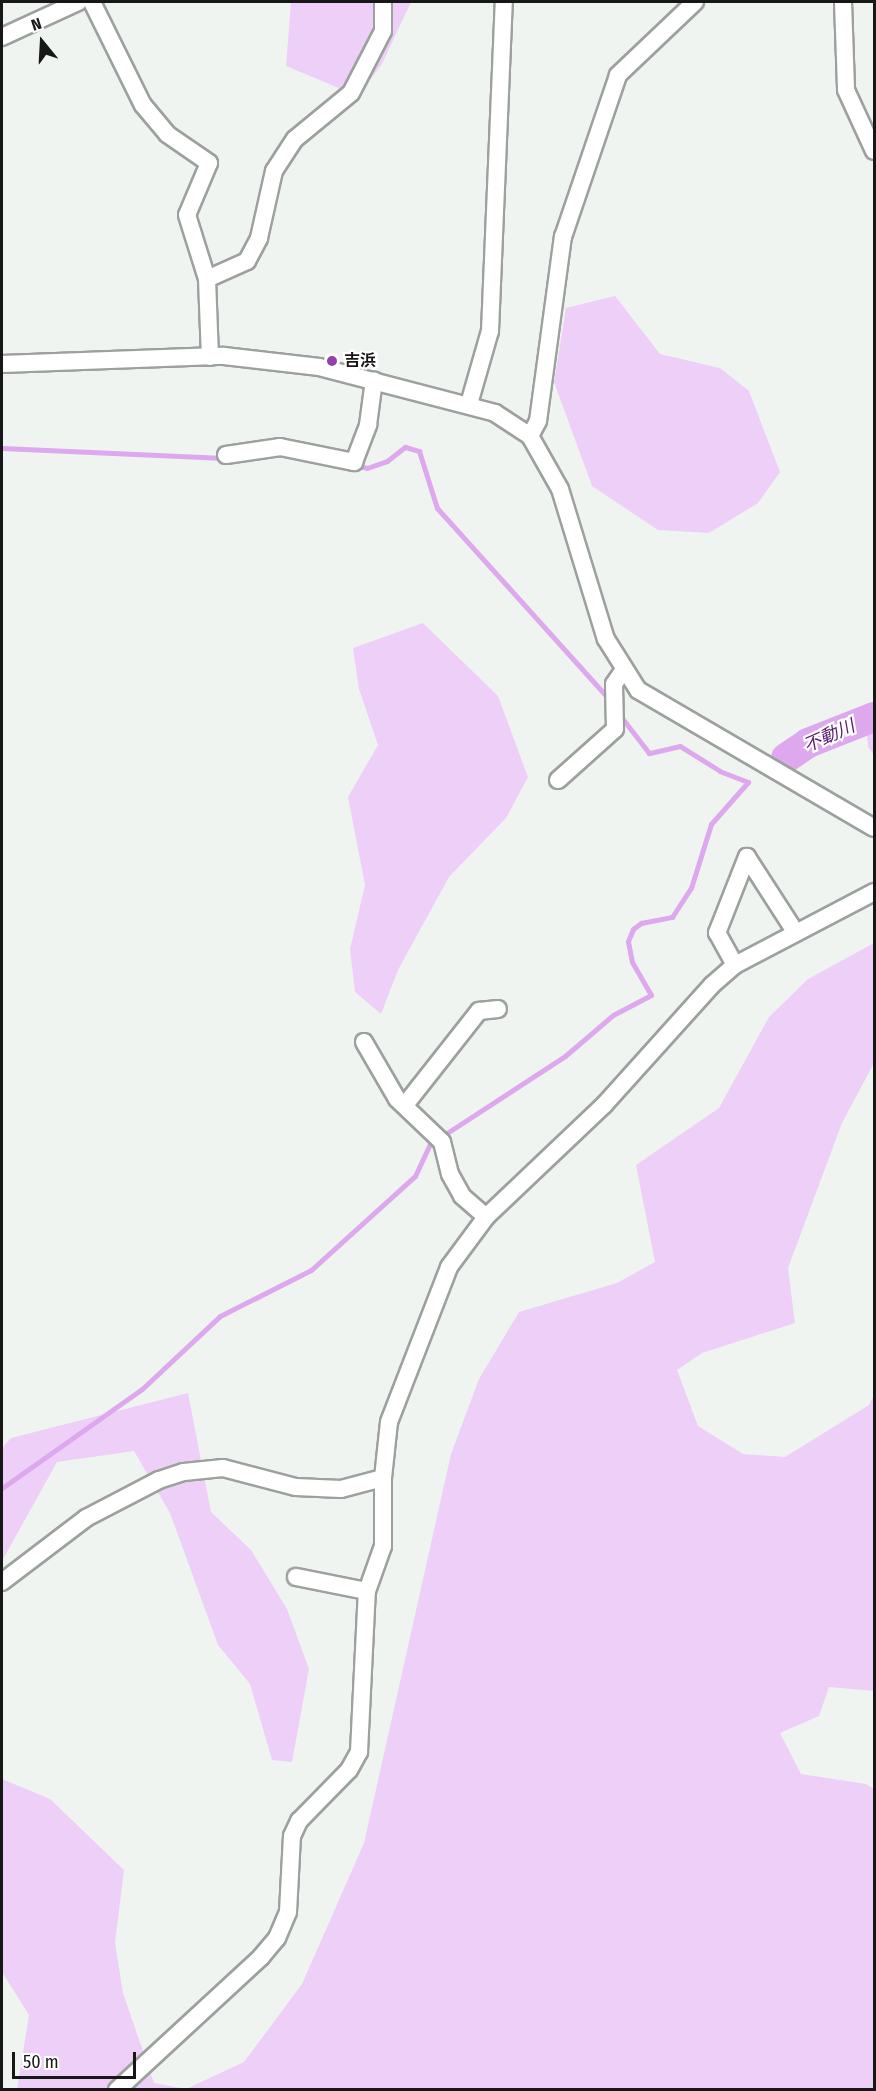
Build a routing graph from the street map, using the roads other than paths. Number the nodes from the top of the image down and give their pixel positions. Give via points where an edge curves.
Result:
1 (78, 2) edge
2 (92, 2) edge
3 (383, 2) edge
4 (504, 2) edge
5 (680, 2) edge
6 (695, 2) edge
7 (843, 2) edge
8 (2, 37) edge
9 (634, 56) junction
10 (874, 151) edge
11 (207, 279) junction
12 (210, 357) junction
13 (2, 364) edge
14 (375, 380) junction
15 (468, 404) junction
16 (530, 436) junction
17 (226, 455) dead end
18 (623, 671) junction
19 (558, 780) dead end
20 (874, 828) edge
21 (874, 892) edge
22 (796, 933) junction
23 (735, 965) junction
24 (498, 1009) dead end
25 (364, 1042) dead end
26 (405, 1105) junction
27 (486, 1217) junction
28 (383, 1478) junction
29 (296, 1577) dead end
30 (2, 1582) edge
31 (367, 1591) junction
32 (117, 2090) edge

1 - 8 street
2 - 11 street via 143,105 167,134 209,163 187,215
3 - 11 street via 382,31 351,93 295,140 274,171 259,238 247,261
4 - 15 street via 490,332
5 - 9 street
6 - 9 street via 668,31
7 - 10 street via 846,90
9 - 16 street via 618,75 563,237 554,279 538,421
11 - 12 street
12 - 13 street
12 - 14 street via 319,367
14 - 15 street
14 - 17 street via 368,425 354,462 280,447
15 - 16 street via 495,414
16 - 18 street via 560,489 606,639
18 - 19 street via 614,684 615,729
18 - 20 street via 655,702
21 - 22 street
22 - 23 street
22 - 23 street via 747,857 717,933
23 - 27 street via 712,984 604,1105
24 - 26 street via 479,1011
25 - 26 street via 397,1099
26 - 27 street via 442,1142 455,1185
27 - 28 street via 449,1267 396,1396
28 - 30 street via 340,1489 296,1486 223,1468 184,1472 159,1480 86,1518
28 - 31 street via 383,1546
29 - 31 street
31 - 32 street via 360,1752 349,1770 299,1821 292,1836 288,1912 277,1938

